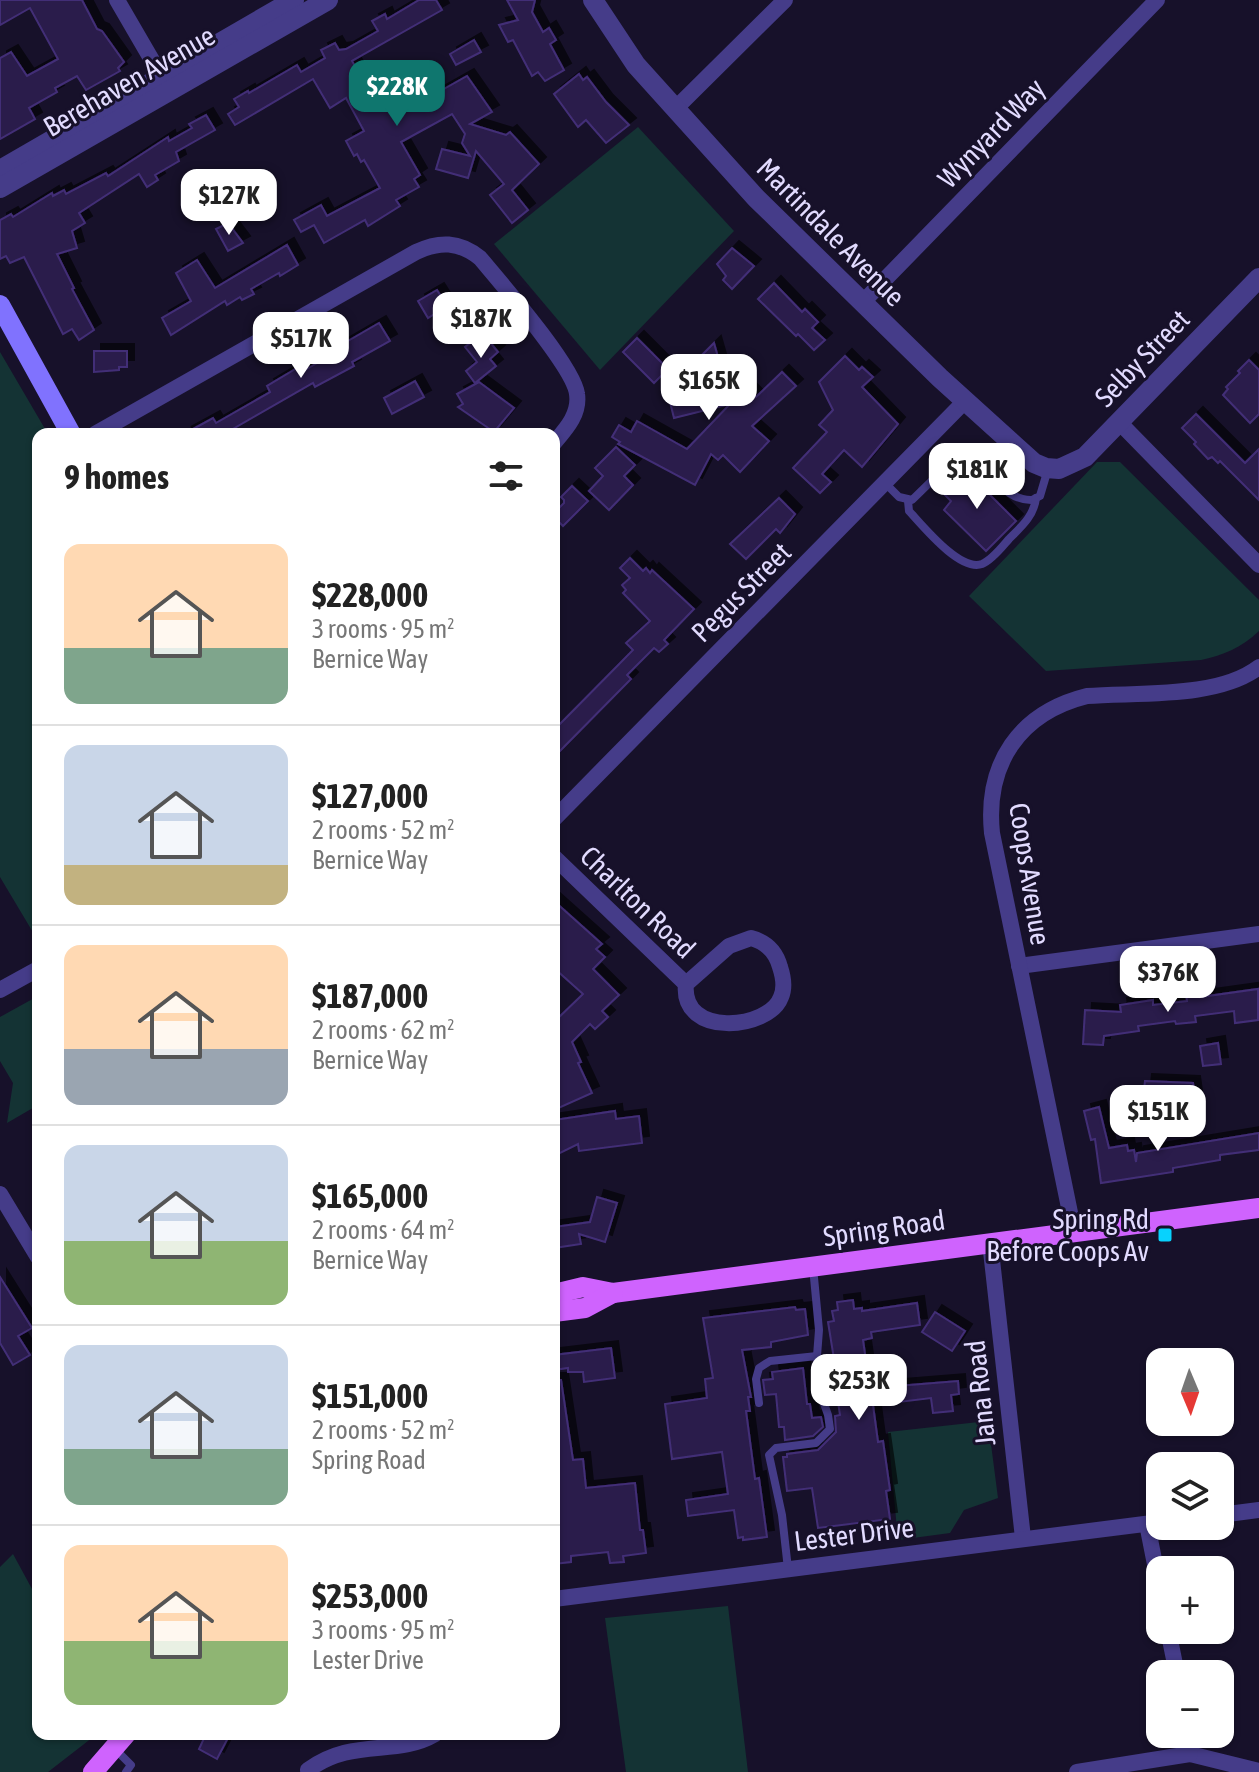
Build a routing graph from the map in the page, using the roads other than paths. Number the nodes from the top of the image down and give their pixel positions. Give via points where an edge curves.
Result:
1 (117, 0) edge
2 (294, 0) edge
3 (328, 0) edge
4 (593, 0) edge
5 (785, 0) edge
6 (1157, 0) edge
7 (166, 84) junction
8 (675, 109) junction
9 (0, 170) edge
10 (0, 188) edge
11 (1259, 278) edge
12 (862, 303) junction
13 (0, 305) edge
14 (966, 400) junction
15 (1119, 422) junction
16 (68, 428) edge
17 (106, 428) edge
18 (560, 434) edge
19 (1054, 469) junction
20 (885, 483) junction
21 (1036, 498) junction
22 (908, 501) junction
23 (1259, 565) edge
24 (1259, 667) edge
25 (560, 813) edge
26 (560, 863) edge
27 (1259, 934) edge
28 (1019, 966) junction
29 (32, 972) edge
30 (686, 984) junction
31 (0, 990) edge
32 (0, 1194) edge
33 (1259, 1208) edge
34 (1074, 1232) junction
35 (990, 1242) junction
36 (32, 1247) edge
37 (813, 1266) junction
38 (560, 1293) edge
39 (613, 1293) junction
40 (560, 1311) edge
41 (817, 1356) junction
42 (759, 1403) dead end
43 (1259, 1510) edge
44 (1234, 1513) edge
45 (1146, 1524) edge
46 (1023, 1538) junction
47 (788, 1569) junction
48 (560, 1598) edge
49 (420, 1740) edge
50 (120, 1742) edge
51 (1189, 1748) edge
52 (1190, 1754) junction
53 (308, 1770) edge
54 (1259, 1771) edge
55 (93, 1772) edge
56 (126, 1772) edge
57 (1077, 1772) edge

1 - 7 street
2 - 7 street, Berehaven Avenue
3 - 7 street, Berehaven Avenue
4 - 8 street, Martindale Avenue via 636,65
5 - 8 street
6 - 12 street, Wynyard Way
7 - 9 street, Berehaven Avenue
7 - 10 street, Berehaven Avenue
8 - 12 street, Martindale Avenue
11 - 15 street, Selby Street
12 - 14 street, Martindale Avenue
13 - 16 main road
14 - 19 street, Martindale Avenue via 1025,457
14 - 20 street, Pegus Street
15 - 19 street, Selby Street via 1081,460
15 - 23 street
17 - 18 street via 416,252 446,243 480,258 573,380 576,411
19 - 21 lane
20 - 22 lane
20 - 25 street, Pegus Street
21 - 22 lane via 1013,496 964,454
21 - 22 lane via 1026,522 991,558 976,565 957,558 909,511
24 - 28 street, Coops Avenue via 1237,680 1203,688 1068,701 1035,721 1007,751 992,786 990,816
26 - 30 street, Charlton Road
27 - 28 street
28 - 34 street, Coops Avenue
29 - 31 street
30 - 30 street via 729,946 751,938 774,954 784,987 779,1002 760,1016 715,1022 701,1019 687,1005
32 - 36 street
33 - 34 main road, Spring Road
34 - 35 main road, Spring Road
35 - 37 main road, Spring Road
35 - 46 street, Jana Road
37 - 39 main road, Spring Road
37 - 41 lane
38 - 39 main road, Spring Road via 583,1287
39 - 40 main road, Spring Road via 585,1308
41 - 42 lane via 770,1361 759,1368
41 - 47 lane via 830,1429 816,1443 776,1448 769,1455
43 - 44 street
45 - 46 street, Lester Drive
46 - 47 street, Lester Drive
47 - 48 street, Lester Drive
49 - 53 street via 343,1751
50 - 55 main road
50 - 56 lane via 131,1765
51 - 52 street
52 - 54 street
52 - 57 street

